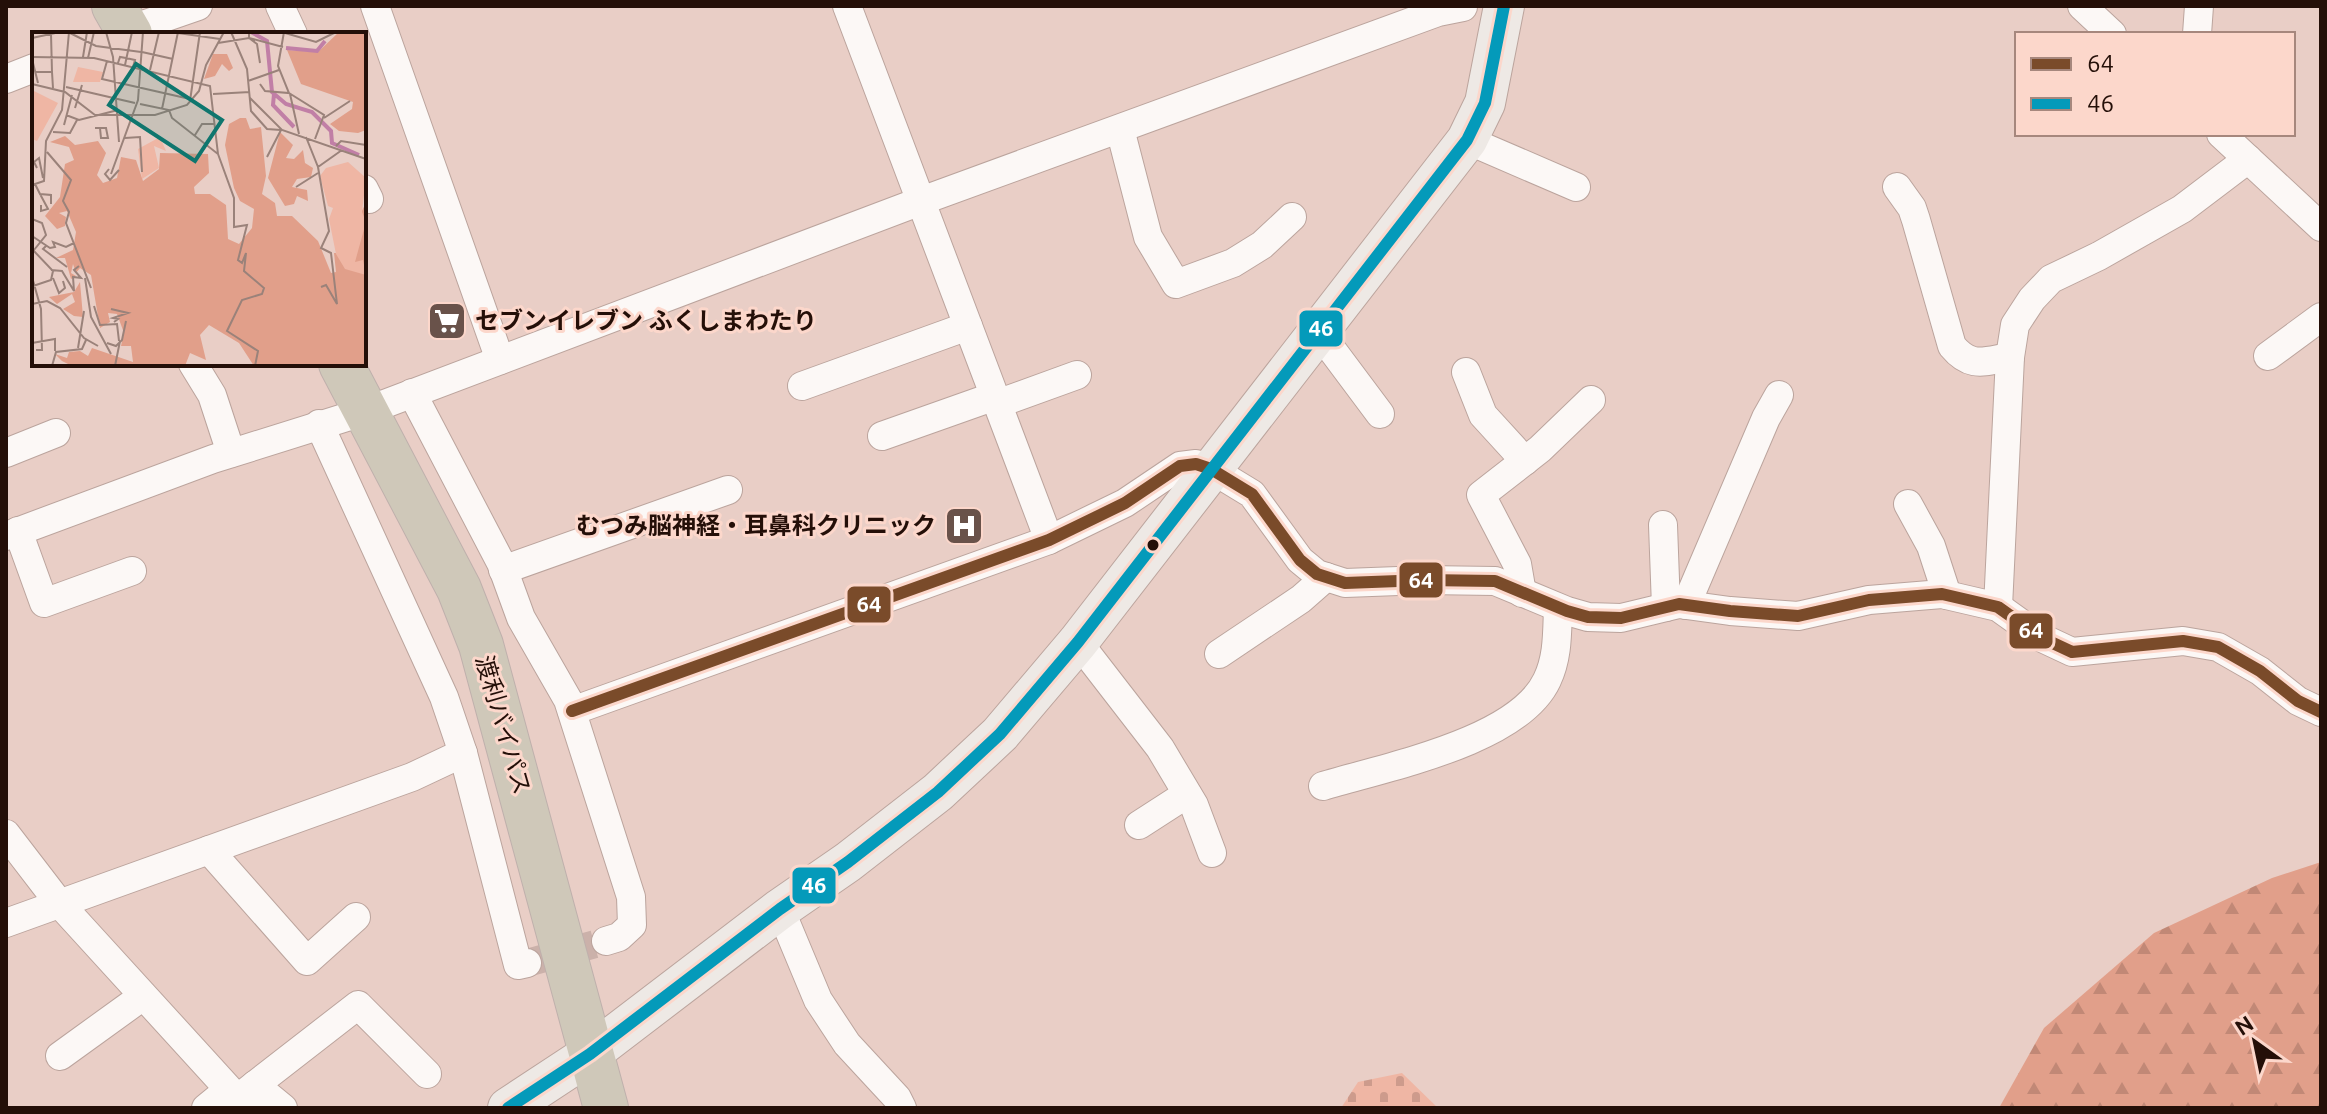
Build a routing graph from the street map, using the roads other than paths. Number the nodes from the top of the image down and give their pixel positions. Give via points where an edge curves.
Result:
1 (198, 6) edge
2 (280, 6) edge
3 (375, 6) edge
4 (847, 6) edge
5 (1462, 6) edge
6 (2082, 6) edge
7 (2199, 6) edge
8 (1501, 21) edge
9 (136, 24) edge
10 (292, 32) edge
11 (2110, 32) edge
12 (2197, 32) edge
13 (32, 69) edge
14 (6, 79) edge
15 (1120, 129) junction
16 (2223, 136) edge
17 (1467, 140) junction
18 (2248, 159) junction
19 (1576, 187) dead end
20 (1897, 187) dead end
21 (921, 201) junction
22 (1292, 217) dead end
23 (2321, 227) edge
24 (2321, 317) edge
25 (968, 326) junction
26 (1318, 331) junction
27 (2268, 356) dead end
28 (2010, 357) junction
29 (500, 360) junction
30 (194, 366) edge
31 (342, 366) edge
32 (1466, 372) dead end
33 (1077, 375) dead end
34 (802, 386) dead end
35 (412, 393) junction
36 (1779, 395) dead end
37 (996, 400) junction
38 (1591, 400) dead end
39 (366, 411) junction
40 (1380, 414) dead end
41 (319, 424) junction
42 (56, 433) dead end
43 (882, 436) dead end
44 (6, 453) edge
45 (231, 453) junction
46 (1525, 461) junction
47 (1211, 469) junction
48 (728, 490) dead end
49 (1908, 504) dead end
50 (1663, 525) dead end
51 (12, 534) edge
52 (1049, 540) junction
53 (503, 570) junction
54 (132, 571) dead end
55 (1326, 577) junction
56 (1522, 593) junction
57 (1947, 595) junction
58 (1676, 606) junction
59 (1998, 607) junction
60 (1558, 608) junction
61 (1078, 642) junction
62 (1219, 654) dead end
63 (572, 711) junction
64 (2321, 712) edge
65 (463, 753) junction
66 (1323, 786) dead end
67 (1187, 794) junction
68 (1139, 825) dead end
69 (6, 834) edge
70 (209, 850) junction
71 (1212, 853) dead end
72 (59, 903) junction
73 (780, 909) junction
74 (356, 917) dead end
75 (6, 923) edge
76 (606, 941) tunnel mouth
77 (527, 963) dead end
78 (143, 996) junction
79 (590, 1054) junction
80 (60, 1056) dead end
81 (427, 1074) dead end
82 (242, 1095) edge
83 (206, 1108) edge
84 (283, 1108) edge
85 (508, 1108) edge
86 (606, 1108) edge
87 (902, 1108) edge

1 - 9 street
2 - 10 street
3 - 29 street
4 - 21 street
5 - 8 street
5 - 15 street
6 - 11 street
7 - 12 street
8 - 17 street via 1485,103
13 - 14 street
15 - 21 street
15 - 22 street via 1148,237 1176,284 1233,263
16 - 18 street
17 - 19 street
17 - 26 street
18 - 23 street
18 - 28 street via 2182,209 2051,279 2015,325
20 - 28 street via 1912,208 1952,346 1961,358 1973,362
21 - 25 street
21 - 29 street
24 - 27 street
25 - 34 street
25 - 37 street
26 - 40 street
26 - 47 street
28 - 59 street
29 - 35 street
30 - 45 street via 212,395
31 - 39 highway, 渡利バイパス
32 - 46 street via 1483,415
33 - 37 street
35 - 39 street
35 - 53 street
36 - 58 street
37 - 43 street
37 - 52 street
38 - 46 street
39 - 41 street
39 - 79 highway, 渡利バイパス via 459,589 481,645
41 - 45 street
41 - 65 street via 444,697
42 - 44 street
45 - 51 street
46 - 56 street via 1481,495 1517,564
47 - 52 street via 1180,466 1125,503
47 - 55 street via 1252,494 1300,560
47 - 61 street
48 - 53 street
49 - 57 street via 1931,546
50 - 58 street
51 - 54 street via 44,603
52 - 63 street
53 - 63 street via 521,618
55 - 56 street via 1345,583 1495,581
55 - 62 street
56 - 60 street
57 - 58 street via 1869,600 1798,616
57 - 59 street
58 - 60 street via 1621,618 1588,617
59 - 64 street via 2072,652 2183,641 2218,647
60 - 66 street via 1556,657 1533,702 1453,749
61 - 67 street via 1160,748
61 - 73 street via 1000,734 938,792
63 - 76 street via 631,897 632,925
65 - 70 street via 412,777
65 - 77 street via 518,965
67 - 68 street
67 - 71 street
69 - 72 street
70 - 72 street
70 - 74 street via 307,961
72 - 75 street
72 - 78 street
73 - 79 street
73 - 87 street via 818,1000 847,1044
78 - 80 street
78 - 82 street
79 - 85 street
79 - 86 highway, 渡利バイパス
81 - 82 street via 358,1005
82 - 83 street
82 - 84 street

